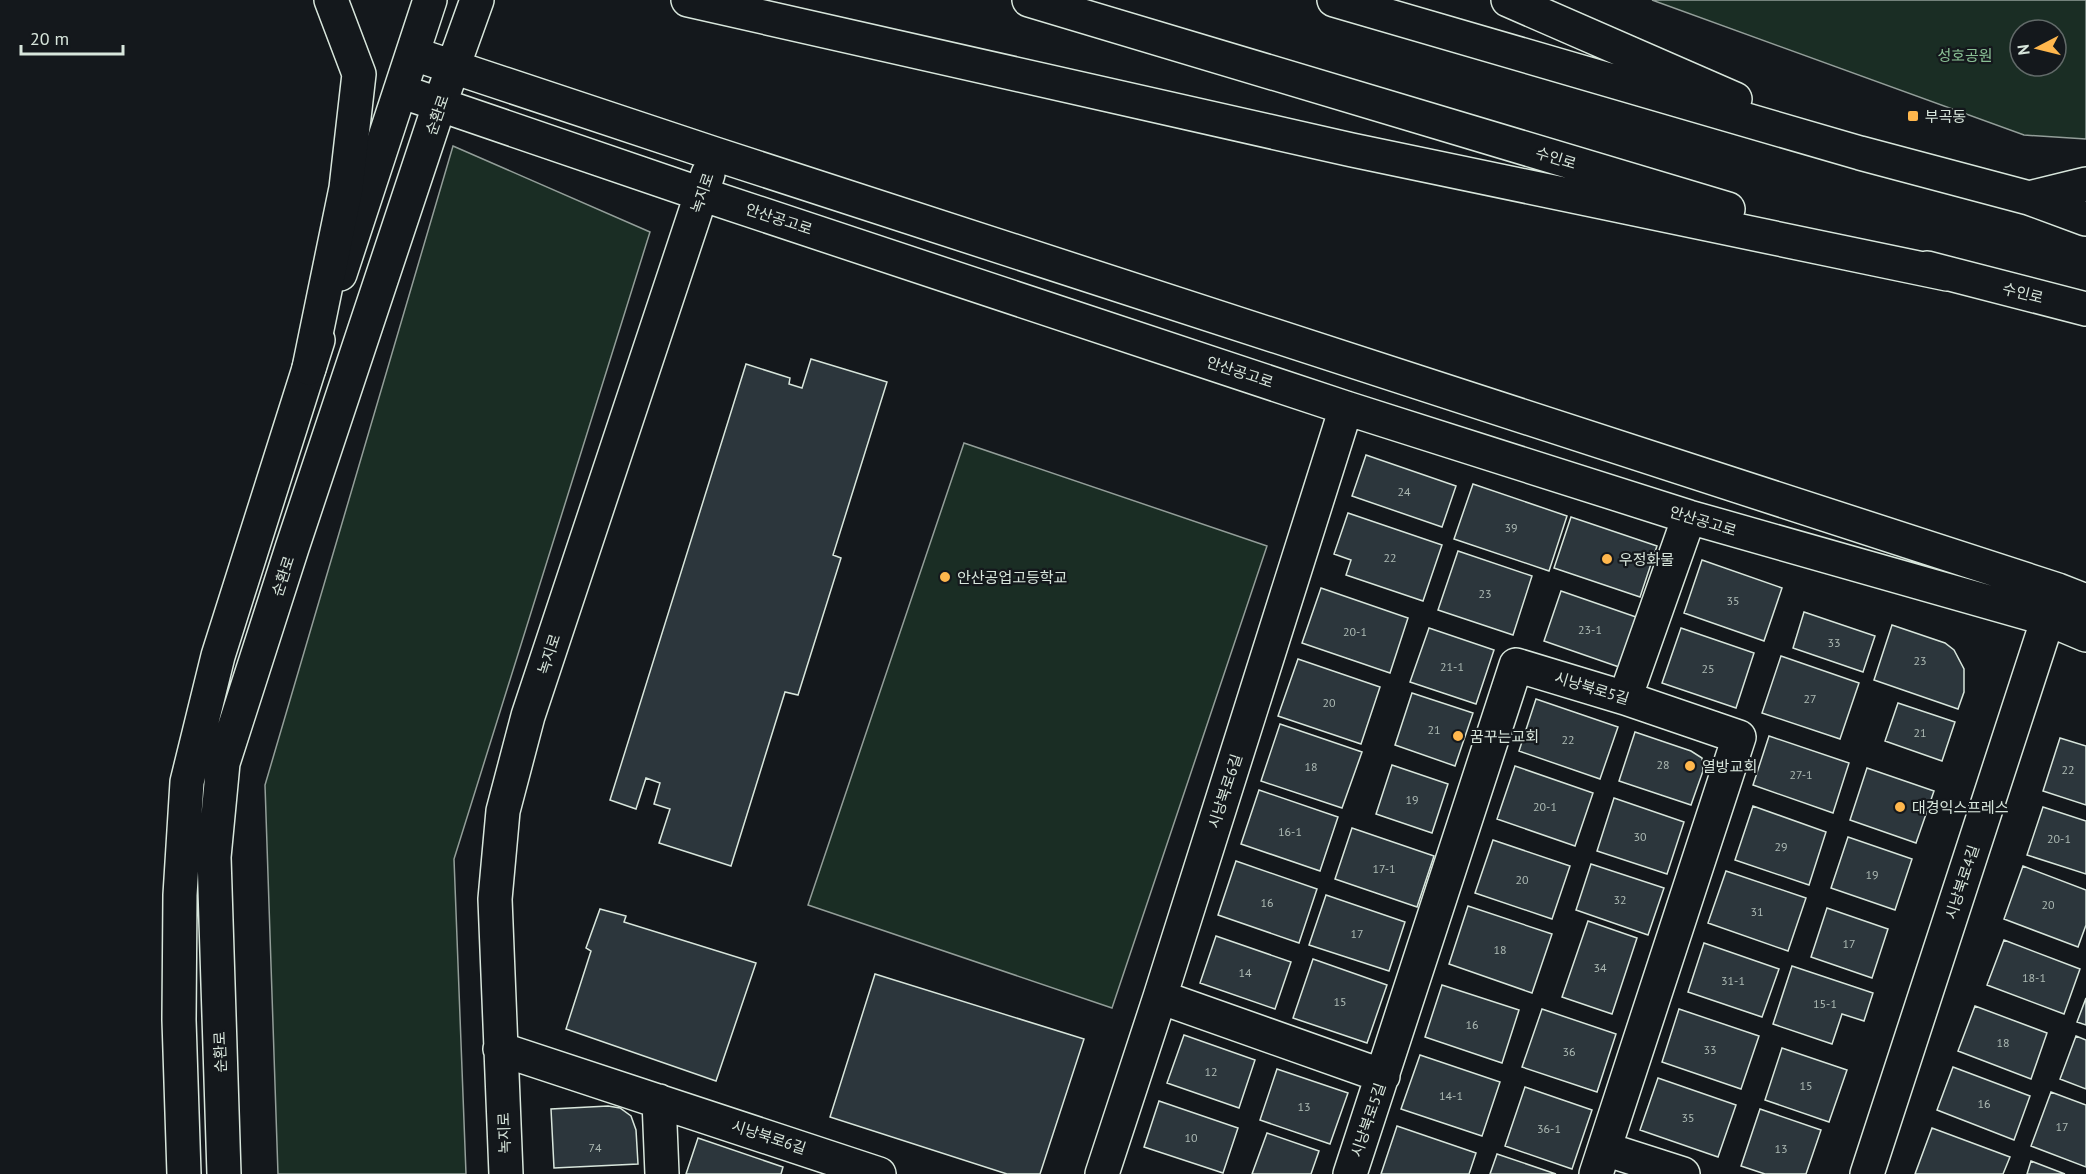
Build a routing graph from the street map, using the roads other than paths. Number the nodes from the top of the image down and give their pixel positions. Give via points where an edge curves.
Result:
1 (331, 0) edge
2 (430, 0) edge
3 (477, 0) edge
4 (688, 0) edge
5 (1029, 0) edge
6 (1334, 0) edge
7 (1508, 0) edge
8 (414, 54) junction
9 (455, 66) junction
10 (400, 91) junction
11 (439, 106) junction
12 (1860, 153) junction
13 (715, 154) junction
14 (2086, 184) edge
15 (701, 194) junction
16 (2029, 198) junction
17 (2086, 219) edge
18 (1947, 274) junction
19 (2086, 309) edge
20 (309, 368) junction
21 (1346, 408) junction
22 (1689, 517) junction
23 (2064, 603) edge
24 (2086, 635) edge
25 (1625, 698) junction
26 (1160, 997) junction
27 (500, 1049) junction
28 (1383, 1076) junction
29 (658, 1101) junction
30 (1601, 1161) edge
31 (184, 1174) edge
32 (224, 1174) edge
33 (506, 1174) edge
34 (662, 1174) edge
35 (879, 1174) edge
36 (1102, 1174) edge
37 (1350, 1174) edge
38 (1683, 1174) edge
39 (1867, 1174) edge

1 - 20 street via 359,74 346,188
2 - 8 street
3 - 9 street, 순환로
4 - 18 street via 1352,150
5 - 18 street, 수인로
6 - 12 street
7 - 12 street
8 - 9 street, 안산공고로
8 - 10 street
9 - 11 street, 순환로
9 - 13 street, 안산공고로
10 - 11 street, 안산공고로
10 - 20 street
11 - 15 street, 안산공고로
11 - 32 street, 순환로 via 223,763 214,857
12 - 16 street
13 - 15 street, 녹지로
13 - 23 street, 안산공고로
14 - 16 street
15 - 21 street, 안산공고로
15 - 27 street, 녹지로 via 528,716 503,812 495,899
16 - 17 street
18 - 19 street, 수인로
20 - 31 street via 218,656 187,782 180,895
21 - 22 street, 안산공고로
21 - 26 street, 시낭북로6길
22 - 23 street, 안산공고로
22 - 25 street
23 - 24 street, 안산공고로
23 - 39 street, 시낭북로4길
25 - 28 street, 시낭북로5길 via 1516,665
25 - 30 street, 시낭북로5길 via 1739,737
26 - 28 street
26 - 36 street, 시낭북로6길
27 - 29 street, 시낭북로6길
27 - 33 street, 녹지로
28 - 37 street, 시낭북로5길
29 - 34 street
29 - 35 street, 시낭북로6길
30 - 38 street

